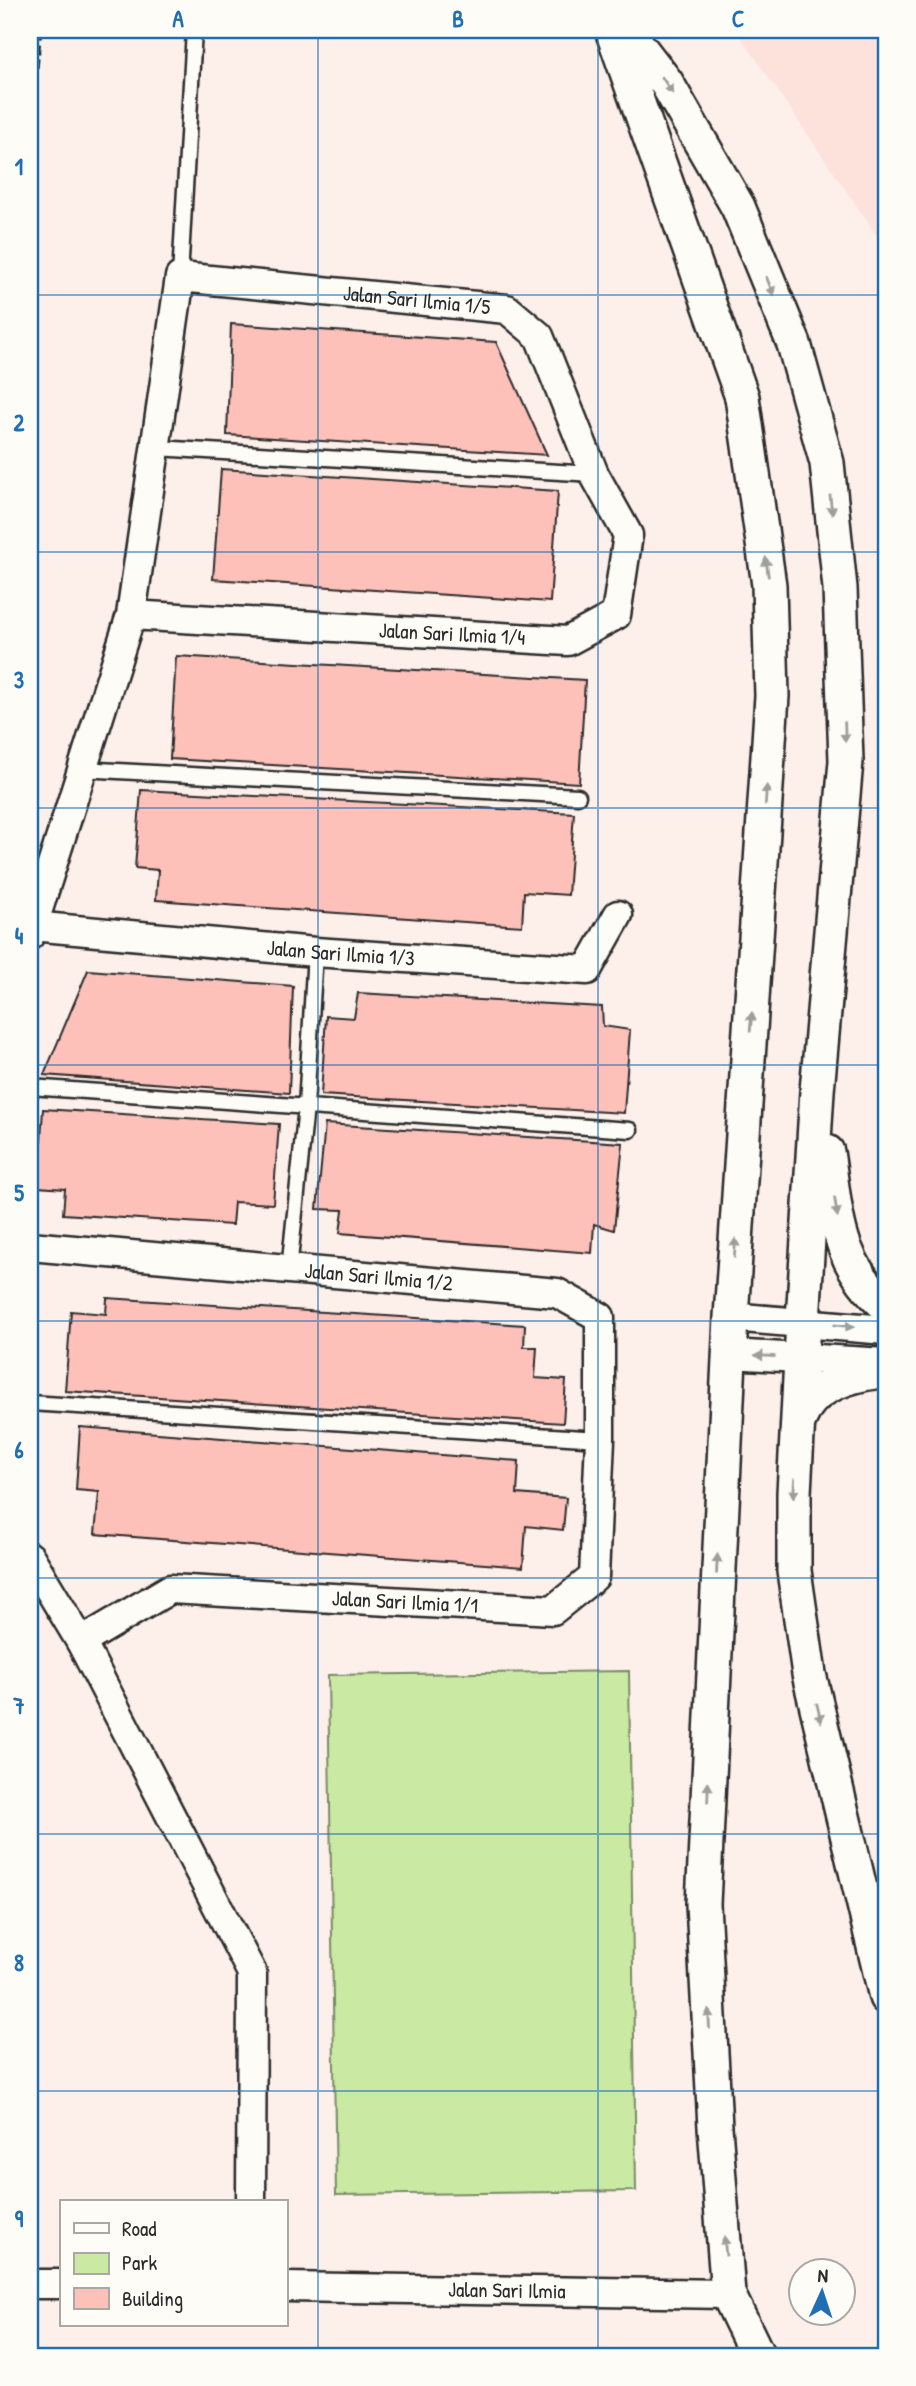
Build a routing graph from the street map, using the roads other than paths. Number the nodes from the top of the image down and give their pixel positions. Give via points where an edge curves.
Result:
1 (194, 30) edge
2 (612, 30) edge
3 (626, 30) edge
4 (180, 277) junction
5 (157, 448) junction
6 (594, 474) junction
7 (131, 615) junction
8 (81, 769) junction
9 (578, 796) dead end
10 (618, 915) dead end
11 (31, 931) edge
12 (315, 952) junction
13 (30, 1087) edge
14 (817, 1091) junction
15 (306, 1107) junction
16 (630, 1130) dead end
17 (30, 1246) edge
18 (289, 1270) junction
19 (886, 1306) edge
20 (731, 1317) junction
21 (803, 1321) junction
22 (886, 1330) edge
23 (730, 1354) junction
24 (801, 1357) junction
25 (886, 1363) edge
26 (886, 1371) edge
27 (30, 1403) edge
28 (799, 1420) junction
29 (600, 1439) junction
30 (30, 1557) edge
31 (81, 1642) junction
32 (886, 1997) edge
33 (251, 2200) edge
34 (30, 2284) edge
35 (60, 2284) edge
36 (287, 2287) edge
37 (728, 2294) junction
38 (758, 2356) edge

1 - 4 lane
20 -> 2 street via 772,696 769,584 742,397
3 -> 14 street via 666,82 738,207 794,344 827,463 840,588 846,761
4 - 5 street
4 - 6 street, Jalan Sari Ilmia 1/5 via 507,309 539,336
5 - 6 lane
5 - 7 street
6 - 7 street, Jalan Sari Ilmia 1/4 via 628,535 616,615 568,641
7 - 8 street
8 - 9 lane
8 - 11 street
10 - 12 street, Jalan Sari Ilmia 1/3 via 587,970
11 - 12 street, Jalan Sari Ilmia 1/3
12 - 15 lane
13 - 15 lane
14 -> 19 street via 841,1243 859,1278
14 - 21 street
15 - 16 lane
15 - 18 lane
17 - 18 street, Jalan Sari Ilmia 1/2
18 - 29 street, Jalan Sari Ilmia 1/2 via 557,1293 600,1317
20 - 21 street
20 - 23 street
21 -> 22 street
21 - 24 street
24 -> 23 street
37 -> 23 street via 704,1904
24 - 25 street
24 - 28 street
26 - 28 street via 864,1372 833,1386 811,1399
27 - 29 lane
28 -> 32 street via 793,1493 794,1571 809,1674
29 - 31 street, Jalan Sari Ilmia 1/1 via 594,1577 553,1610 170,1589
30 - 31 street
31 - 33 street via 252,1973
34 - 35 street
36 - 37 street, Jalan Sari Ilmia
37 - 38 street

